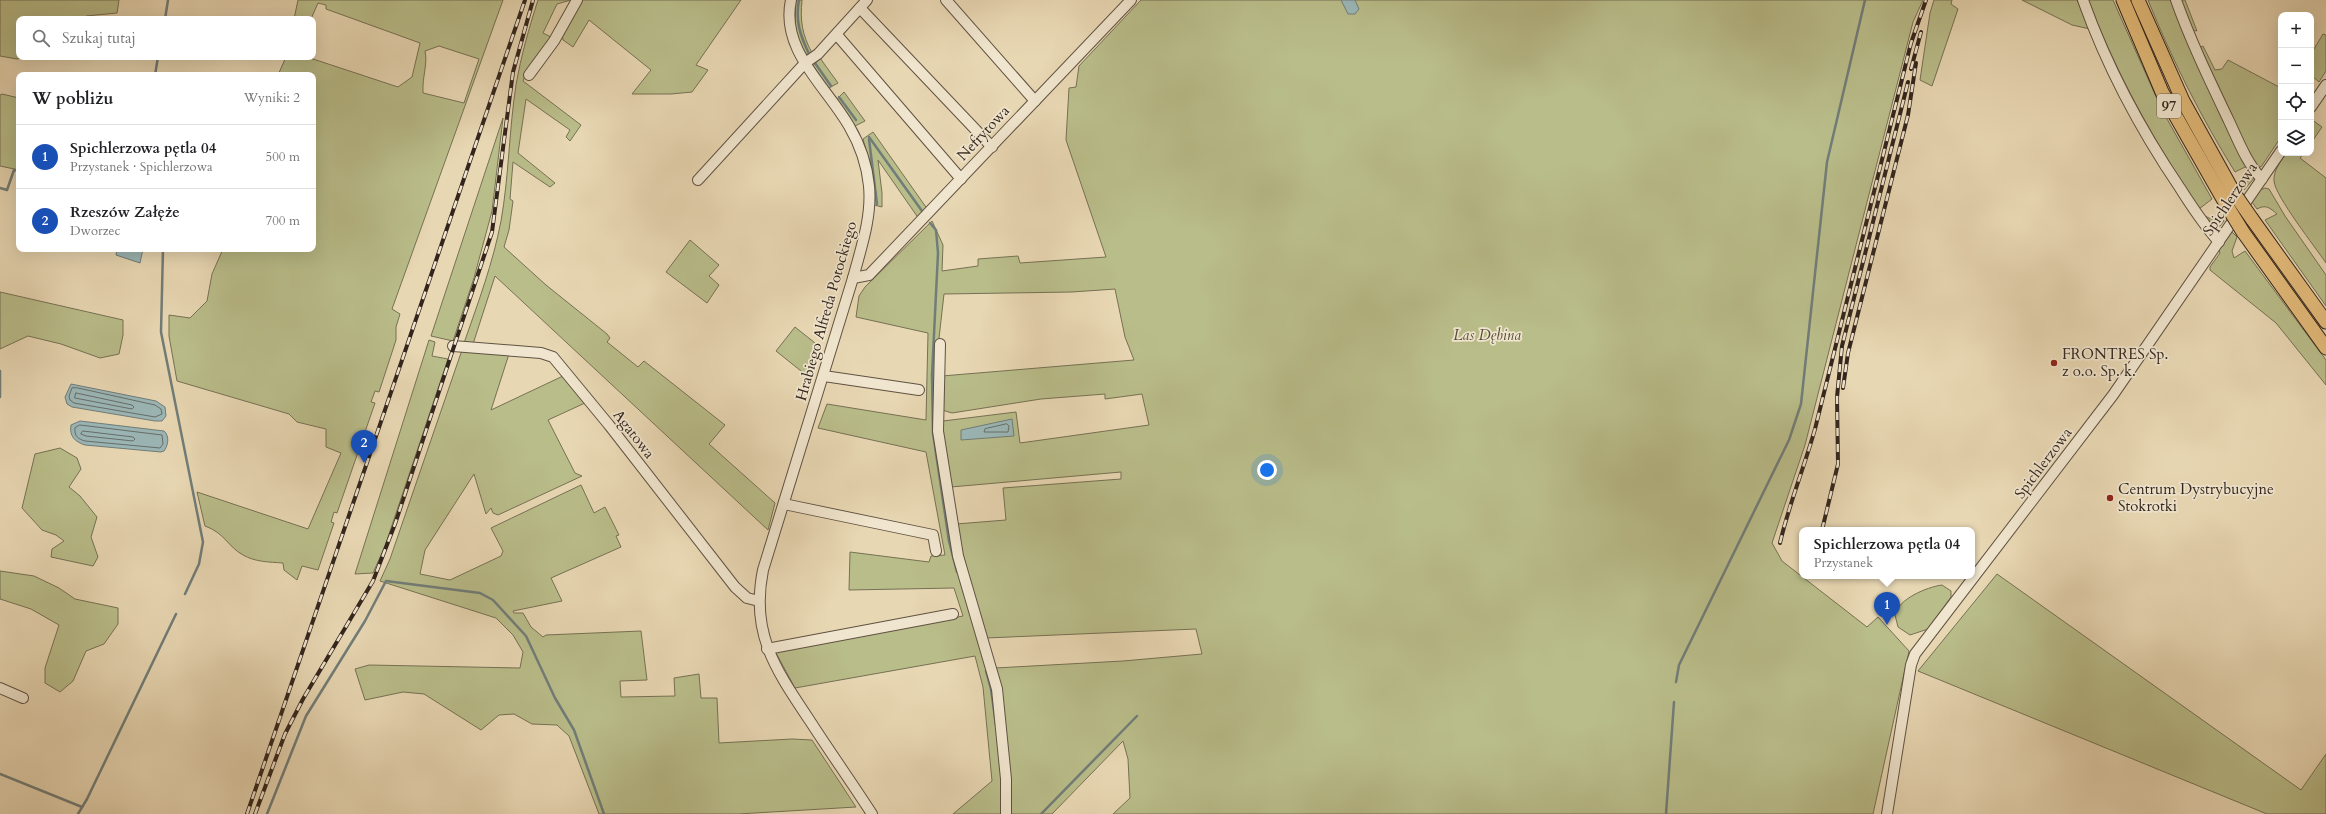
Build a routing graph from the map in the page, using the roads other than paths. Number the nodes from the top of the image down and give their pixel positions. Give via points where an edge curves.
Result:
1 (577, 0) edge
2 (791, 0) edge
3 (867, 0) edge
4 (946, 0) edge
5 (1131, 0) edge
6 (2083, 0) edge
7 (2123, 0) edge
8 (2138, 0) edge
9 (2176, 0) edge
10 (860, 8) junction
11 (837, 35) junction
12 (805, 63) junction
13 (529, 75) dead end
14 (2326, 85) edge
15 (1035, 101) junction
16 (2314, 103) edge
17 (992, 146) junction
18 (2278, 155) edge
19 (2262, 179) junction
20 (698, 180) dead end
21 (961, 180) junction
22 (2219, 242) junction
23 (853, 278) junction
24 (2326, 322) edge
25 (940, 344) dead end
26 (453, 346) dead end
27 (2326, 348) edge
28 (824, 376) junction
29 (919, 390) dead end
30 (784, 504) junction
31 (936, 551) dead end
32 (1975, 575) edge
33 (1972, 579) edge
34 (759, 601) junction
35 (953, 614) dead end
36 (767, 649) junction
37 (0, 688) edge
38 (23, 698) dead end
39 (872, 814) edge
40 (1006, 814) edge
41 (1887, 814) edge

1 - 13 street via 554,41
2 - 12 street, Hrabiego Alfreda Potockiego via 791,33
3 - 10 street
4 - 15 street
5 - 15 street, Nefrytowa
6 - 22 street via 2108,63 2136,118 2159,157
7 - 27 main road, 97, bridge via 2162,92 2226,206
8 - 24 main road, 97, bridge via 2183,101 2234,193
9 - 19 street via 2215,92 2241,146
10 - 11 street
10 - 17 street
11 - 12 street
11 - 21 street
12 - 20 street
12 - 23 street, Hrabiego Alfreda Potockiego via 848,125 867,171 868,219
14 - 16 street
15 - 17 street, Nefrytowa
17 - 21 street, Nefrytowa
18 - 19 street, Spichlerzowa
19 - 22 street, Spichlerzowa
21 - 23 street, Nefrytowa via 869,275
22 - 32 street, Spichlerzowa via 2113,395
23 - 28 street, Hrabiego Alfreda Potockiego
25 - 40 street via 938,431 958,556 997,689 1006,779
26 - 34 street, Agatowa via 540,353 553,357 735,587 747,598
28 - 29 street
28 - 30 street, Hrabiego Alfreda Potockiego
30 - 31 street via 933,535
30 - 34 street, Hrabiego Alfreda Potockiego via 763,570
33 - 41 street, Spichlerzowa via 1914,654
34 - 36 street, Hrabiego Alfreda Potockiego via 760,621
35 - 36 street
36 - 39 street, Hrabiego Alfreda Potockiego via 785,684
37 - 38 street

